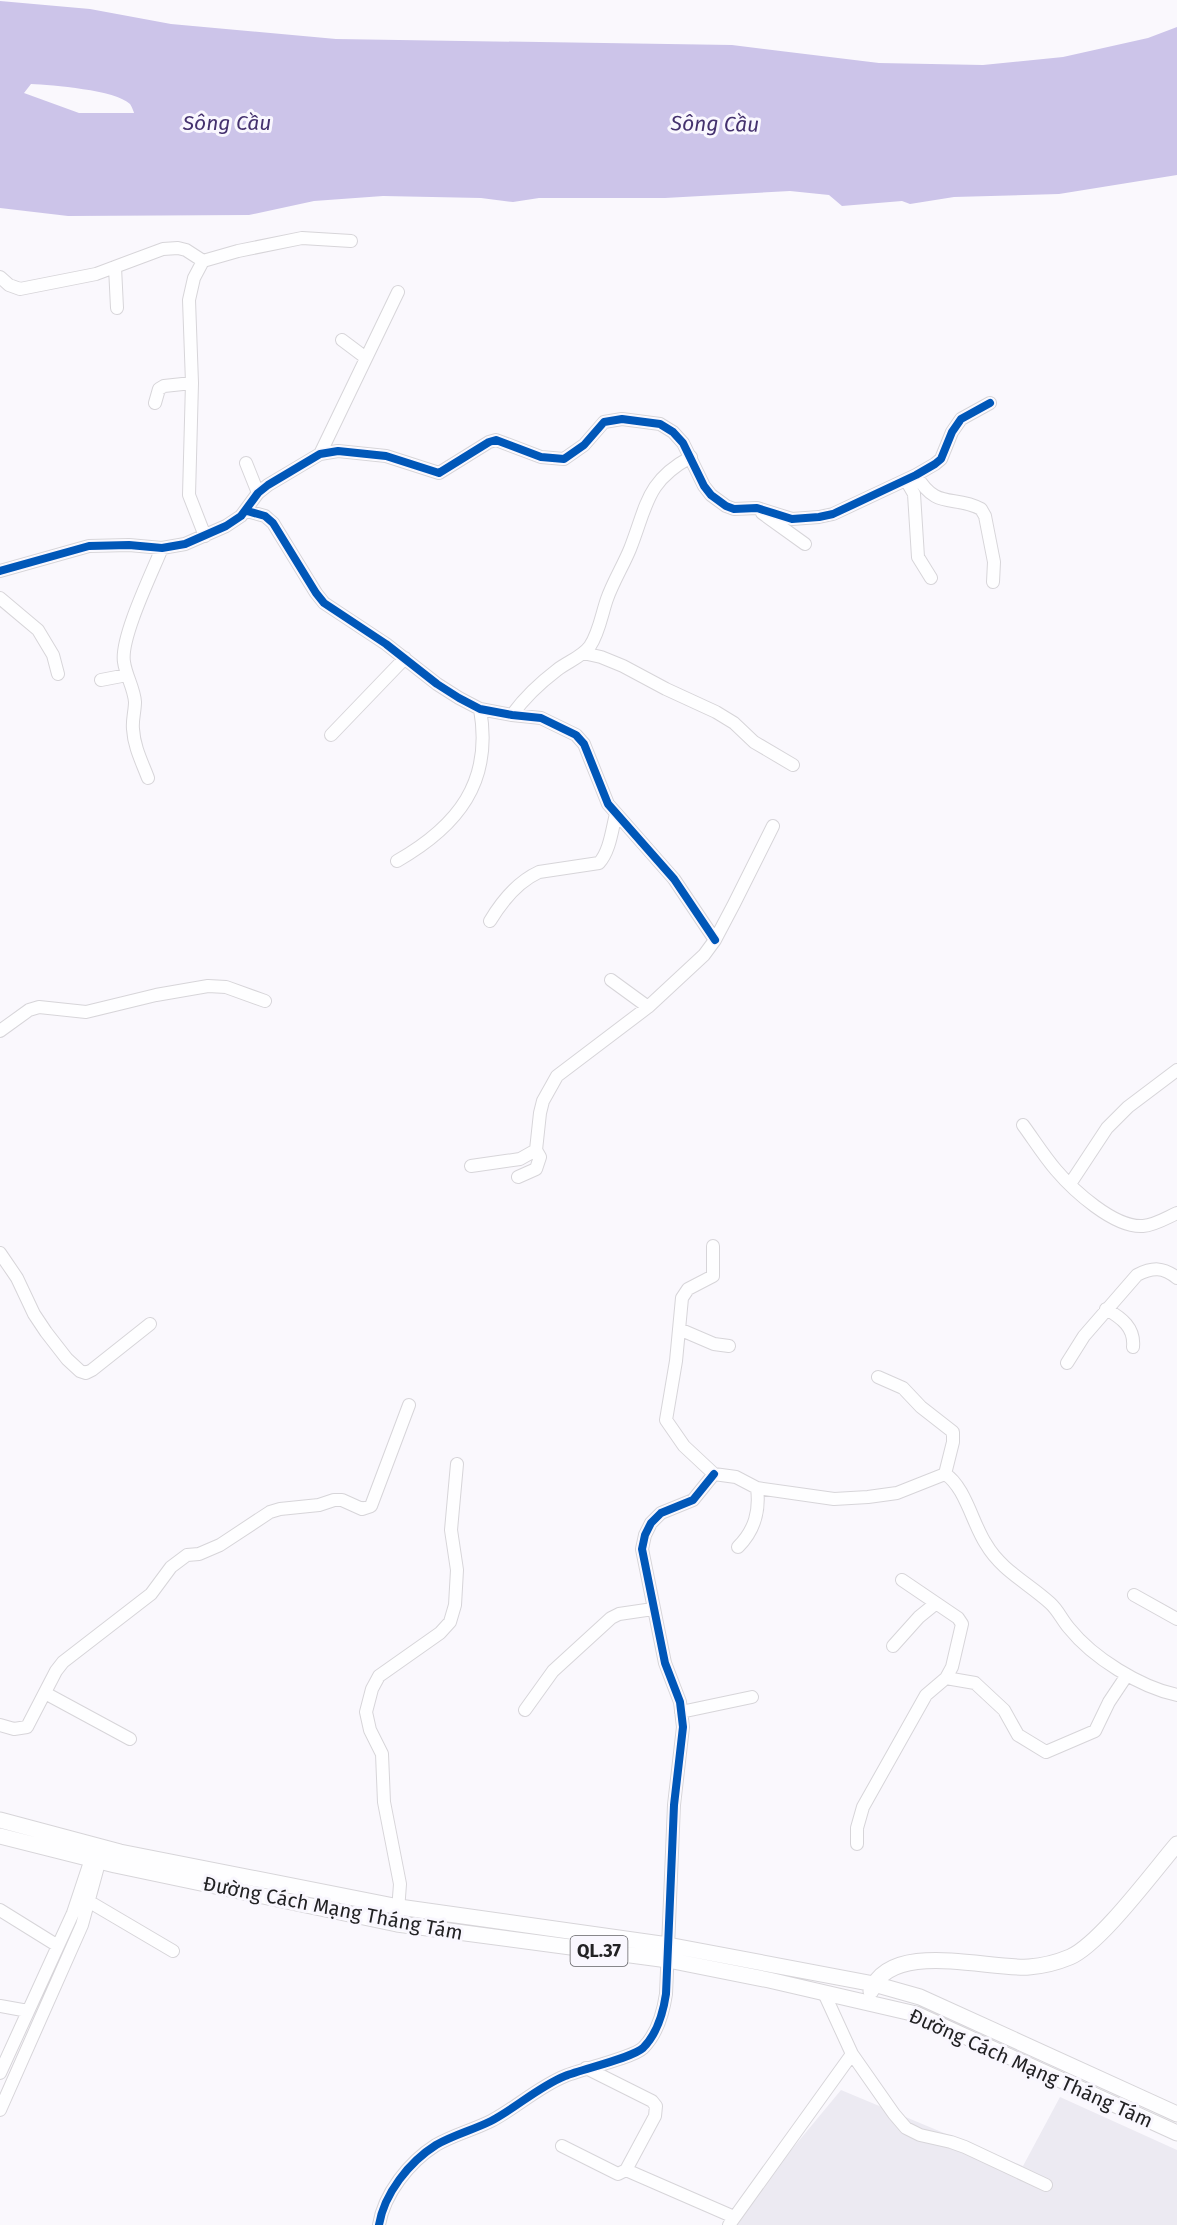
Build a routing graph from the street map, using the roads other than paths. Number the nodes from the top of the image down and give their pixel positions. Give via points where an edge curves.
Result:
1 (351, 241) dead end
2 (203, 261) junction
3 (115, 267) junction
4 (0, 277) edge
5 (398, 292) dead end
6 (117, 308) dead end
7 (342, 340) dead end
8 (366, 358) junction
9 (192, 384) junction
10 (155, 403) dead end
11 (990, 403) dead end
12 (320, 454) junction
13 (691, 457) junction
14 (246, 463) dead end
15 (911, 478) junction
16 (258, 493) junction
17 (757, 508) junction
18 (247, 511) junction
19 (205, 536) junction
20 (805, 544) dead end
21 (162, 548) junction
22 (0, 571) edge
23 (931, 578) dead end
24 (993, 582) dead end
25 (0, 598) edge
26 (583, 653) junction
27 (405, 658) junction
28 (58, 674) dead end
29 (127, 675) junction
30 (101, 680) dead end
31 (480, 709) junction
32 (512, 715) junction
33 (331, 735) dead end
34 (793, 765) dead end
35 (148, 778) dead end
36 (616, 814) junction
37 (773, 826) dead end
38 (398, 861) dead end
39 (490, 921) dead end
40 (715, 940) junction
41 (611, 980) dead end
42 (265, 1001) dead end
43 (648, 1007) junction
44 (0, 1031) edge
45 (1177, 1070) edge
46 (1023, 1125) dead end
47 (536, 1150) junction
48 (471, 1166) dead end
49 (518, 1177) dead end
50 (1070, 1184) junction
51 (1177, 1213) edge
52 (713, 1246) dead end
53 (0, 1253) edge
54 (1177, 1278) edge
55 (1106, 1309) junction
56 (150, 1324) dead end
57 (679, 1329) junction
58 (729, 1346) dead end
59 (1133, 1347) dead end
60 (1067, 1363) dead end
61 (878, 1377) dead end
62 (409, 1405) dead end
63 (457, 1464) dead end
64 (714, 1474) junction
65 (945, 1474) junction
66 (757, 1488) junction
67 (738, 1547) dead end
68 (902, 1580) dead end
69 (1134, 1595) dead end
70 (935, 1604) junction
71 (654, 1609) junction
72 (1177, 1618) edge
73 (893, 1646) dead end
74 (1127, 1675) junction
75 (946, 1678) junction
76 (45, 1693) junction
77 (1177, 1695) edge
78 (752, 1697) dead end
79 (525, 1710) dead end
80 (681, 1712) junction
81 (0, 1725) edge
82 (130, 1739) dead end
83 (0, 1820) edge
84 (0, 1836) edge
85 (857, 1844) dead end
86 (1177, 1844) edge
87 (97, 1854) junction
88 (288, 1885) junction
89 (85, 1901) junction
90 (284, 1901) junction
91 (399, 1907) junction
92 (0, 1910) edge
93 (397, 1924) junction
94 (58, 1946) junction
95 (173, 1950) dead end
96 (668, 1952) junction
97 (874, 1984) junction
98 (824, 1993) junction
99 (867, 2003) junction
100 (0, 2006) edge
101 (28, 2011) junction
102 (852, 2054) junction
103 (586, 2068) junction
104 (0, 2073) edge
105 (1, 2104) edge
106 (1177, 2114) edge
107 (1177, 2133) edge
108 (562, 2146) dead end
109 (626, 2170) junction
110 (1046, 2186) dead end
111 (731, 2221) edge
112 (379, 2225) edge

1 - 2 street via 302,238
2 - 3 street via 178,248 163,249
2 - 9 street via 189,300
3 - 4 street via 20,289
3 - 6 street
5 - 8 street
7 - 8 street
8 - 12 street
9 - 10 street via 164,386 159,389
9 - 19 street via 189,495
11 - 15 street via 961,419 941,459
12 - 13 street via 338,451 386,456 439,472 496,440 541,457 564,459 584,445 604,422 621,419 666,427
12 - 16 street
13 - 17 street via 704,486 717,501 734,509
13 - 26 street via 665,474 650,494 591,644
14 - 16 street
15 - 17 street via 819,517 792,519
15 - 23 street via 918,557
15 - 24 street via 937,498 981,509 994,562
16 - 18 street
17 - 20 street
18 - 19 street
18 - 27 street via 273,522 324,603
19 - 21 street
21 - 22 street via 89,546
21 - 29 street via 124,648
25 - 28 street via 38,630 53,655
26 - 32 street via 557,670
26 - 34 street via 622,666 725,716 754,742
27 - 31 street via 437,684
27 - 33 street
29 - 30 street
29 - 35 street via 134,692 135,744
31 - 32 street
31 - 38 street via 484,730 473,788 447,825
32 - 36 street via 541,718 576,735 584,744 604,796
36 - 39 street via 599,863 532,875 506,898
36 - 40 street via 674,879
37 - 40 street
40 - 43 street
41 - 43 street
42 - 44 street via 226,987 208,986 86,1012 39,1007
43 - 47 street via 557,1076 543,1101
45 - 50 street via 1114,1121
46 - 50 street
47 - 48 street via 520,1159
47 - 49 street via 540,1157 536,1169
50 - 51 street via 1104,1212 1131,1225 1151,1225
52 - 57 street via 713,1276 685,1293
53 - 56 street via 46,1332 80,1371 92,1370
54 - 55 street via 1165,1270 1148,1269 1137,1275
55 - 59 street via 1132,1332
55 - 60 street
57 - 58 street
57 - 64 street via 666,1420 684,1446
61 - 65 street via 903,1388 953,1432
62 - 76 street via 371,1506 362,1509 334,1500 280,1509 220,1545 187,1556 171,1567 151,1594 63,1662
63 - 91 street via 451,1530 457,1570 450,1622 379,1676 366,1712 382,1754 384,1802 400,1884
64 - 66 street via 736,1477
64 - 71 street via 693,1500 661,1513 645,1535 642,1549
65 - 66 street via 908,1490 868,1497 834,1499
65 - 74 street via 960,1492 996,1559 1052,1604 1081,1641
66 - 67 street via 755,1522
68 - 70 street
69 - 72 street
70 - 73 street
70 - 75 street via 962,1624
71 - 79 street via 611,1618 553,1671
71 - 80 street via 665,1663
74 - 75 street via 1108,1702 1095,1731 1046,1752 1018,1735 1004,1710 975,1683
74 - 77 street
75 - 85 street via 926,1695 873,1786 857,1828
76 - 81 street via 27,1727
76 - 82 street
78 - 80 street
80 - 96 street
83 - 87 main road, Đường Cách Mạng Tháng Tám / QL.37
84 - 87 main road, Đường Cách Mạng Tháng Tám / QL.37
86 - 97 main road via 1097,1936 1071,1957 1029,1966 935,1960 907,1963 883,1974
87 - 88 main road, Đường Cách Mạng Tháng Tám / QL.37
87 - 89 street
87 - 90 main road, Đường Cách Mạng Tháng Tám / QL.37
88 - 90 main road
88 - 91 main road, Đường Cách Mạng Tháng Tám / QL.37
89 - 94 street
89 - 95 street
89 - 105 street via 77,1935
90 - 93 main road, Đường Cách Mạng Tháng Tám / QL.37
91 - 93 street
91 - 96 main road, Đường Cách Mạng Tháng Tám / QL.37
92 - 94 street
93 - 96 main road, Đường Cách Mạng Tháng Tám / QL.37
94 - 101 street
96 - 97 main road, Đường Cách Mạng Tháng Tám / QL.37
96 - 98 main road, Đường Cách Mạng Tháng Tám / QL.37
96 - 103 street via 663,2011 650,2038 641,2050
97 - 99 main road
97 - 106 main road, Đường Cách Mạng Tháng Tám / QL.37 via 920,1997
98 - 99 main road, Đường Cách Mạng Tháng Tám / QL.37
98 - 102 street
99 - 107 main road, Đường Cách Mạng Tháng Tám / QL.37 via 916,2014
100 - 101 street
101 - 104 street
102 - 110 street via 906,2128 965,2147
102 - 111 street
103 - 109 street via 657,2106
103 - 112 street via 562,2077 492,2121 437,2144 422,2155 385,2201
108 - 109 street via 614,2174
109 - 111 street

